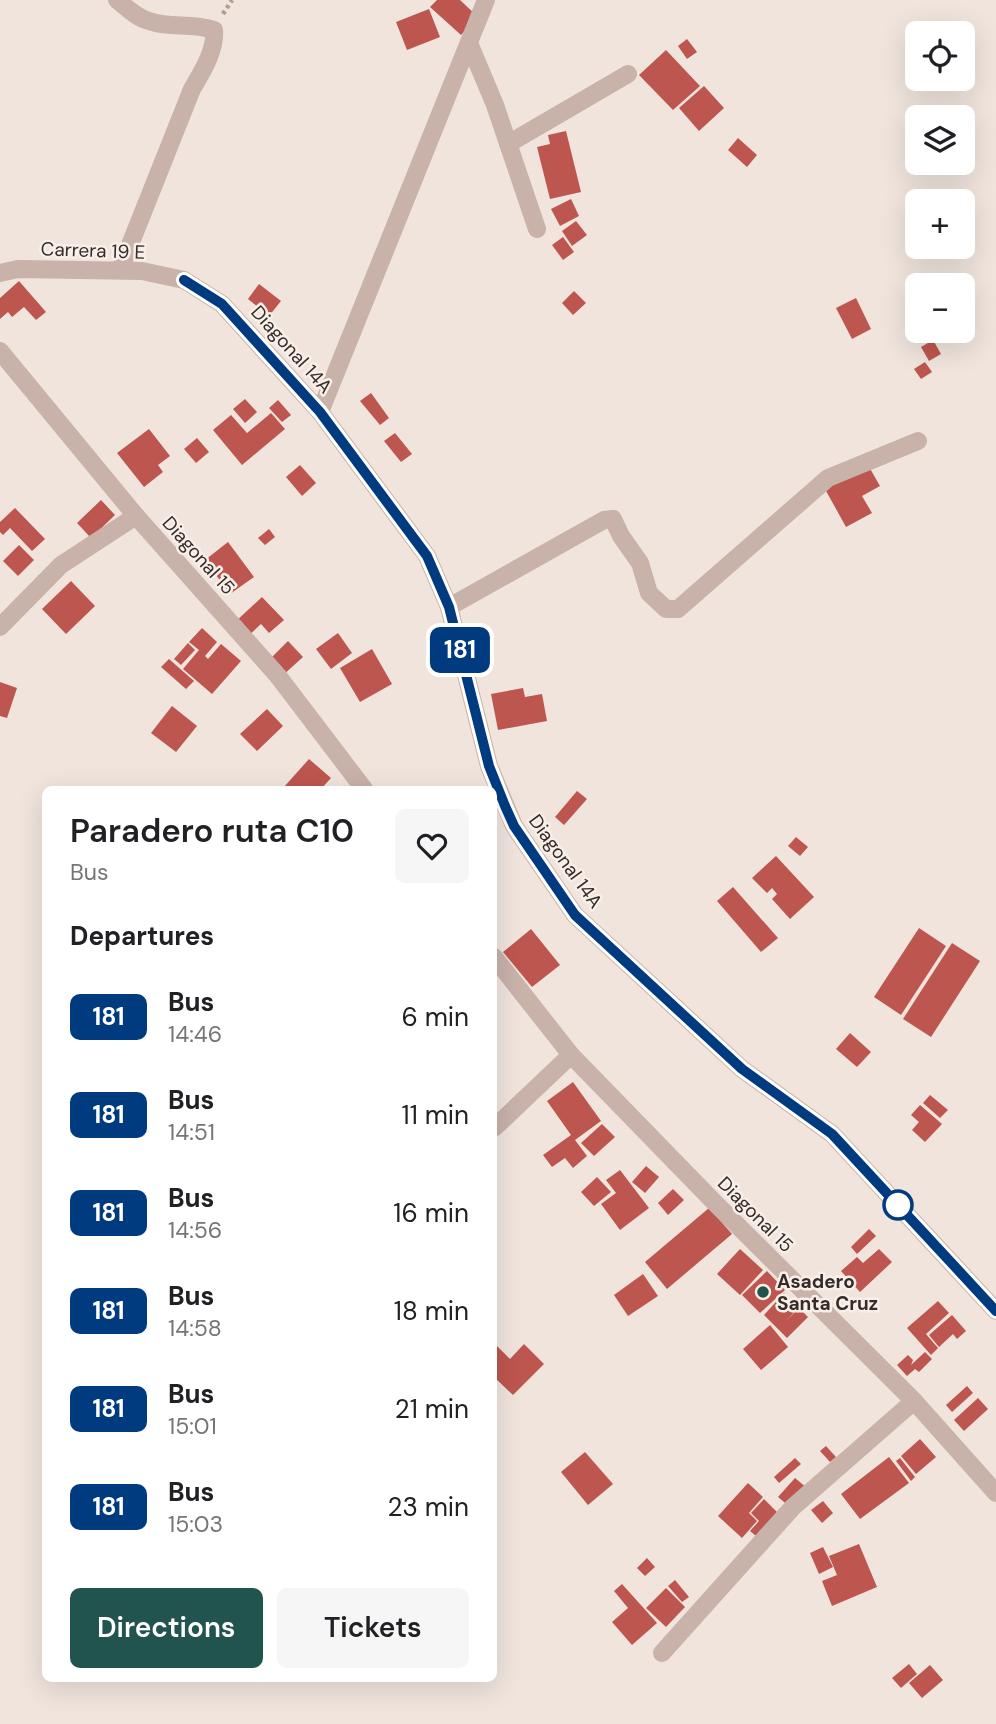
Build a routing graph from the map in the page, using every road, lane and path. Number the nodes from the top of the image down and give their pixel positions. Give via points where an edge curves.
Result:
1 (117, 0) edge
2 (486, 0) edge
3 (469, 43) junction
4 (628, 74) dead end
5 (508, 144) junction
6 (537, 229) dead end
7 (120, 270) junction
8 (0, 273) edge
9 (184, 280) joint
10 (0, 351) edge
11 (320, 412) junction
12 (918, 441) dead end
13 (136, 516) junction
14 (449, 607) junction
15 (0, 627) edge
16 (362, 786) edge
17 (497, 961) edge
18 (571, 1055) junction
19 (497, 1125) edge
20 (996, 1311) edge
21 (914, 1401) junction
22 (995, 1487) edge
23 (662, 1653) dead end

1 - 7 street via 146,21 196,24 214,30 215,39
2 - 3 street
3 - 5 street
3 - 11 street
4 - 5 street
5 - 6 street
7 - 8 street, Carrera 19 E
7 - 9 street, Carrera 19 E
9 - 11 street, Diagonal 14A via 222,304
10 - 13 street, Diagonal 15
11 - 14 street, Diagonal 14A via 427,556
12 - 14 street via 828,478 678,609 666,609 649,593 640,564 613,519
13 - 15 street via 61,565
13 - 16 street, Diagonal 15 via 278,676
14 - 20 street, Diagonal 14A via 494,778 514,826 575,915 742,1069 832,1134
17 - 18 street, Diagonal 15
18 - 19 street
18 - 21 street, Diagonal 15
21 - 22 street, Diagonal 15
21 - 23 street via 793,1507

